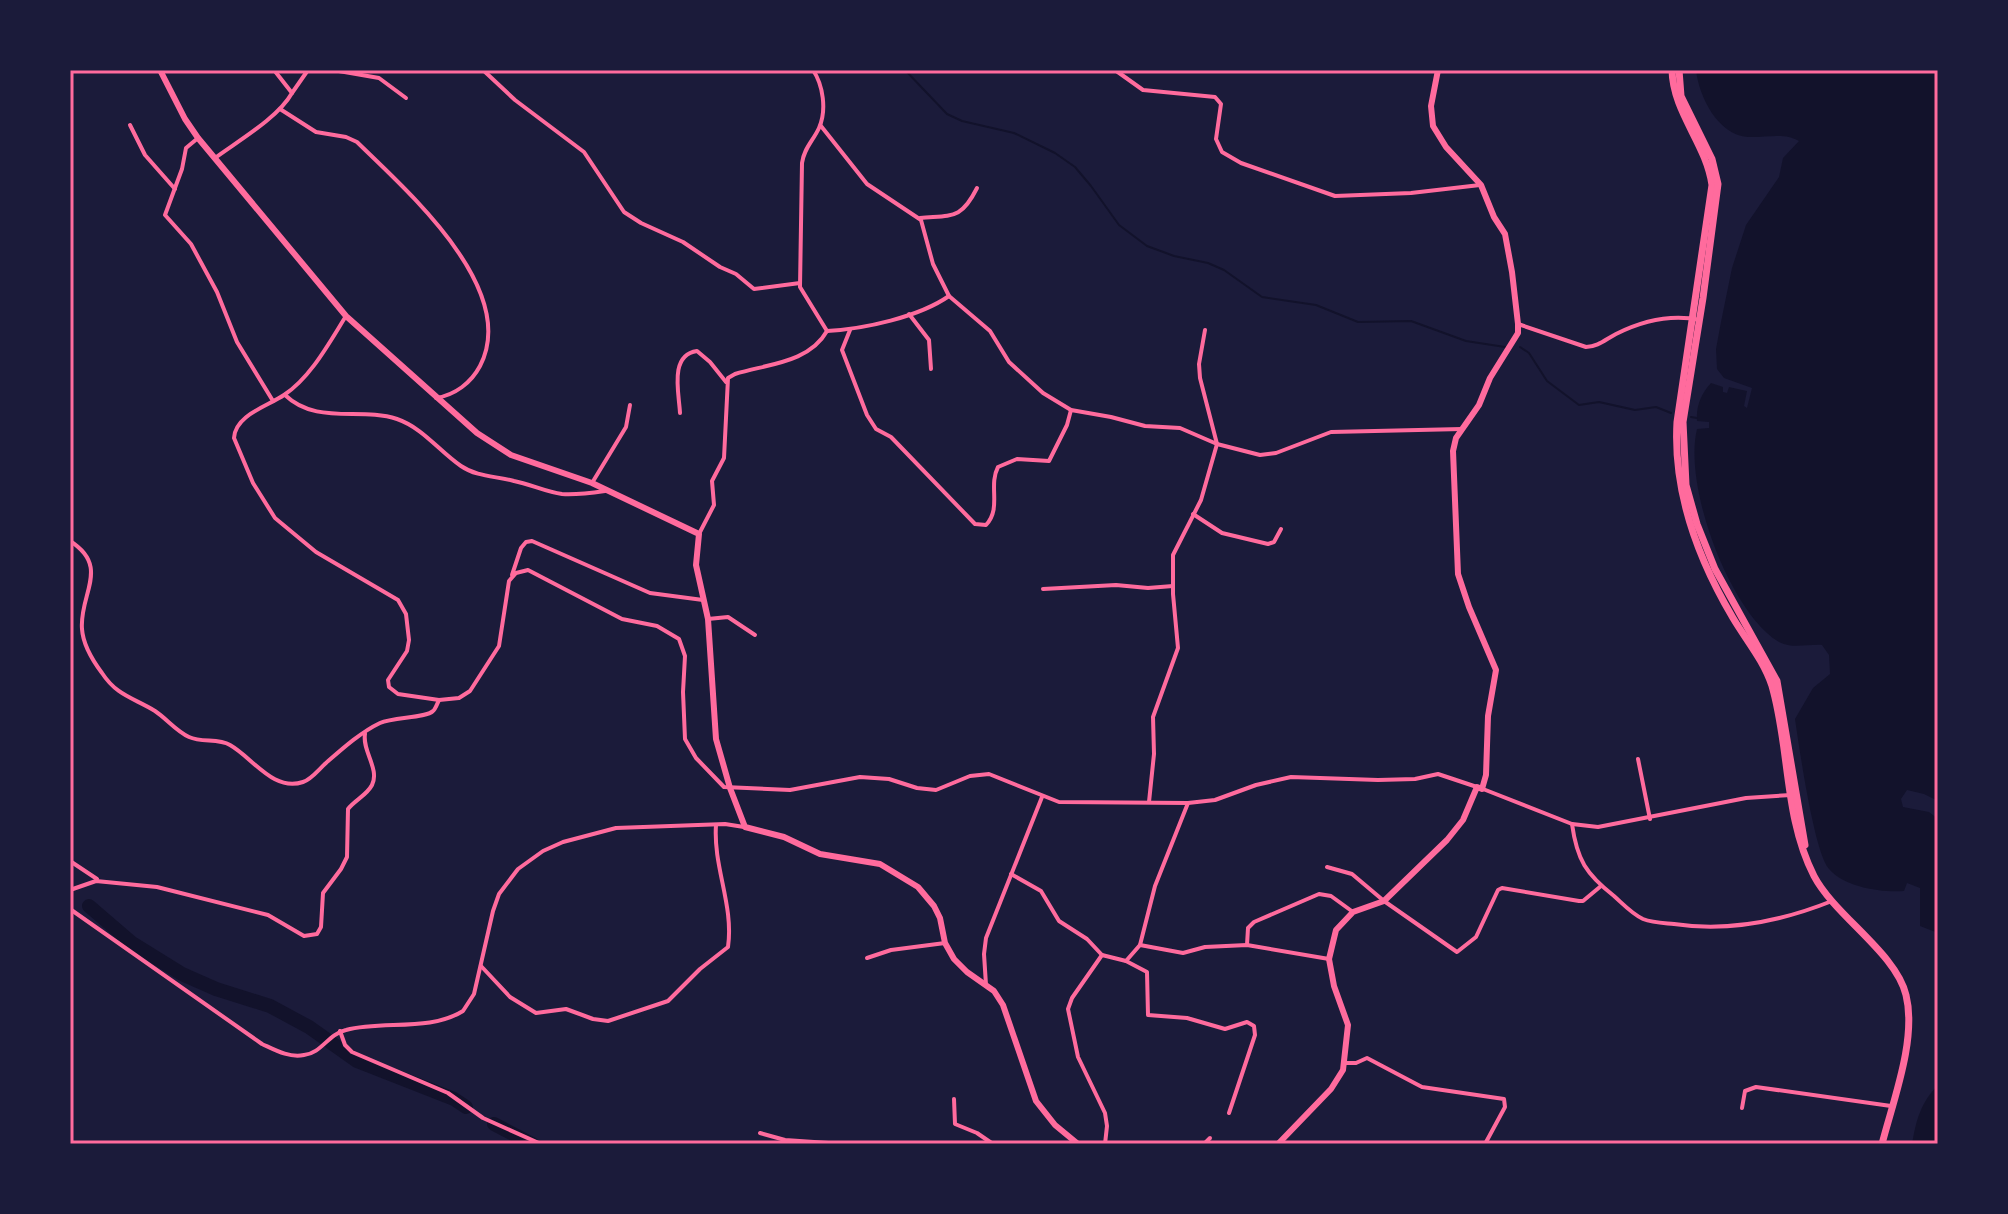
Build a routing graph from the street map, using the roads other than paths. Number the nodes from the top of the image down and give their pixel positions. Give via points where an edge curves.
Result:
1 (160, 70) edge
2 (274, 70) edge
3 (308, 70) edge
4 (333, 70) edge
5 (483, 70) edge
6 (813, 70) edge
7 (1115, 70) edge
8 (1438, 70) edge
9 (1672, 70) edge
10 (1679, 70) edge
11 (292, 93) junction
12 (406, 98) dead end
13 (280, 109) junction
14 (130, 125) dead end
15 (821, 125) junction
16 (198, 138) junction
17 (215, 158) junction
18 (1481, 185) junction
19 (977, 188) dead end
20 (175, 189) junction
21 (920, 218) junction
22 (800, 283) junction
23 (949, 296) junction
24 (909, 314) junction
25 (346, 316) junction
26 (1697, 320) junction
27 (1518, 324) junction
28 (850, 330) junction
29 (1205, 330) dead end
30 (827, 331) junction
31 (931, 369) dead end
32 (726, 382) junction
33 (285, 395) junction
34 (435, 398) junction
35 (273, 401) junction
36 (630, 405) dead end
37 (1071, 410) junction
38 (680, 413) dead end
39 (1462, 429) junction
40 (1217, 444) junction
41 (592, 483) junction
42 (607, 491) junction
43 (1193, 514) junction
44 (1281, 529) dead end
45 (699, 534) junction
46 (70, 541) edge
47 (511, 577) junction
48 (1173, 586) junction
49 (1043, 589) dead end
50 (703, 600) junction
51 (708, 619) junction
52 (755, 635) dead end
53 (439, 700) junction
54 (365, 733) junction
55 (1638, 759) dead end
56 (730, 788) junction
57 (1480, 788) junction
58 (1791, 795) junction
59 (1042, 797) junction
60 (1149, 802) junction
61 (1188, 803) junction
62 (1650, 819) junction
63 (1572, 824) junction
64 (716, 825) junction
65 (745, 827) junction
66 (1805, 851) junction
67 (70, 861) edge
68 (1327, 867) dead end
69 (1011, 874) junction
70 (99, 881) junction
71 (1601, 886) junction
72 (70, 890) edge
73 (1384, 901) junction
74 (1832, 901) junction
75 (70, 909) edge
76 (1353, 912) junction
77 (945, 943) junction
78 (1140, 945) junction
79 (1247, 945) junction
80 (1102, 955) junction
81 (867, 958) dead end
82 (1329, 959) junction
83 (1126, 961) junction
84 (481, 966) junction
85 (986, 985) junction
86 (340, 1031) junction
87 (1345, 1063) junction
88 (954, 1099) dead end
89 (1891, 1106) junction
90 (1742, 1108) dead end
91 (1229, 1113) dead end
92 (760, 1133) dead end
93 (1210, 1138) dead end
94 (541, 1144) edge
95 (843, 1144) edge
96 (993, 1144) edge
97 (1078, 1144) edge
98 (1105, 1144) edge
99 (1204, 1144) edge
100 (1278, 1144) edge
101 (1485, 1144) edge
102 (1882, 1144) edge

1 - 16 main road
2 - 11 street
3 - 11 street
4 - 12 street via 379,78
5 - 22 street via 584,152 634,219 683,242 754,289
6 - 15 street via 822,88
7 - 18 street via 1143,90 1215,97 1221,104 1216,139 1222,152 1335,196
8 - 18 main road via 1433,126
9 - 26 main road via 1675,98 1707,162 1712,185
10 - 26 main road via 1681,96 1712,159 1718,184
11 - 13 street
13 - 17 street
13 - 34 street via 316,132 357,142 417,200 476,281 486,318 487,352 460,389
14 - 20 street via 145,155
15 - 21 street via 867,184
15 - 22 street via 804,152
16 - 17 main road
16 - 20 street via 186,148
17 - 25 main road
18 - 27 main road via 1507,240
19 - 21 street via 961,212
20 - 35 street via 165,215 191,244 237,342
21 - 23 street
22 - 30 street
23 - 24 street
23 - 37 street via 990,331 1009,362
24 - 28 street
24 - 31 street via 929,340
25 - 33 street
25 - 34 main road
26 - 27 street via 1648,321 1593,347
26 - 58 main road via 1677,427 1682,496 1719,591 1771,684
26 - 66 main road via 1683,422 1686,485 1715,569 1777,681
27 - 39 main road via 1518,333
28 - 30 street
28 - 37 street via 842,350 876,429 891,437 975,524 986,525 993,517 998,467 1017,459 1049,461
29 - 40 street via 1200,378
30 - 32 street via 809,351 735,374
32 - 38 street via 703,354 687,354 679,364
32 - 45 street via 725,451 712,481 714,505
33 - 35 street
33 - 42 street via 312,411 384,416 406,423 462,467 481,475 560,494
34 - 41 main road via 504,451
35 - 53 street via 234,431 253,483 275,518 316,552 394,595 408,622 409,640 389,687 398,694
36 - 41 street via 626,427
37 - 40 street via 1180,428
39 - 40 street via 1331,432 1267,455
39 - 57 main road via 1453,451 1458,574 1496,670 1486,775
40 - 43 street
41 - 42 main road
42 - 45 main road
43 - 44 street via 1222,533 1268,544
43 - 48 street via 1174,551
45 - 50 main road via 696,565
46 - 54 street via 85,553 92,572 83,636 102,673 128,699 191,738 226,743 283,783 307,781
47 - 50 street via 521,548 532,541 650,593
47 - 53 street via 498,649 470,691
47 - 56 street via 525,570 537,573 622,619 657,626 679,639 685,656 685,739 719,784
48 - 49 street
48 - 60 street via 1178,648 1153,717
50 - 51 main road
51 - 52 street via 728,617
51 - 56 main road via 716,739
53 - 54 street via 432,712 394,718
54 - 70 street via 374,780 348,809 347,857 323,893 317,934 304,936 268,915 180,892
55 - 62 street
56 - 59 street via 790,790 860,777 936,790 989,774
56 - 65 main road
57 - 61 street via 1438,774 1378,780 1291,777
57 - 63 street
57 - 73 main road via 1460,824
58 - 62 street via 1746,798
58 - 66 main road
59 - 60 street
59 - 69 street
60 - 61 street
61 - 78 street via 1155,886
62 - 63 street via 1598,827
63 - 71 street via 1582,864
64 - 65 street
64 - 84 street via 616,828 543,851 518,869 499,894
64 - 84 street via 728,947 663,1004 608,1021 566,1009 536,1013 510,997
65 - 77 main road via 820,854 880,864 899,874 934,906
66 - 74 main road
67 - 70 street
68 - 73 street via 1352,874
69 - 80 street via 1041,891 1059,921
69 - 85 street via 986,938
70 - 72 street
71 - 73 street via 1583,901 1502,888 1476,937 1457,952
71 - 74 street via 1647,921 1698,928 1749,924
73 - 76 main road
74 - 89 main road via 1890,965 1905,991 1906,1047
75 - 86 street via 281,1053 314,1053
76 - 79 street via 1331,896 1315,895 1254,922
76 - 82 main road via 1336,930
77 - 81 street
77 - 85 main road via 958,964
78 - 79 street via 1183,953
78 - 83 street
79 - 82 street
80 - 83 street
80 - 98 street via 1068,1009 1078,1057 1105,1113
82 - 87 main road via 1348,1025
83 - 91 street via 1149,976 1148,1015 1221,1028 1249,1022 1254,1026
84 - 86 street via 470,1003 457,1015
85 - 97 main road via 1003,1005 1036,1101
86 - 94 street via 352,1052 433,1086 483,1118
87 - 100 main road via 1334,1086
87 - 101 street via 1367,1058 1422,1087 1504,1099 1505,1107
88 - 96 street via 955,1124
89 - 90 street via 1756,1087 1745,1091
89 - 102 main road
92 - 95 street
93 - 99 street

